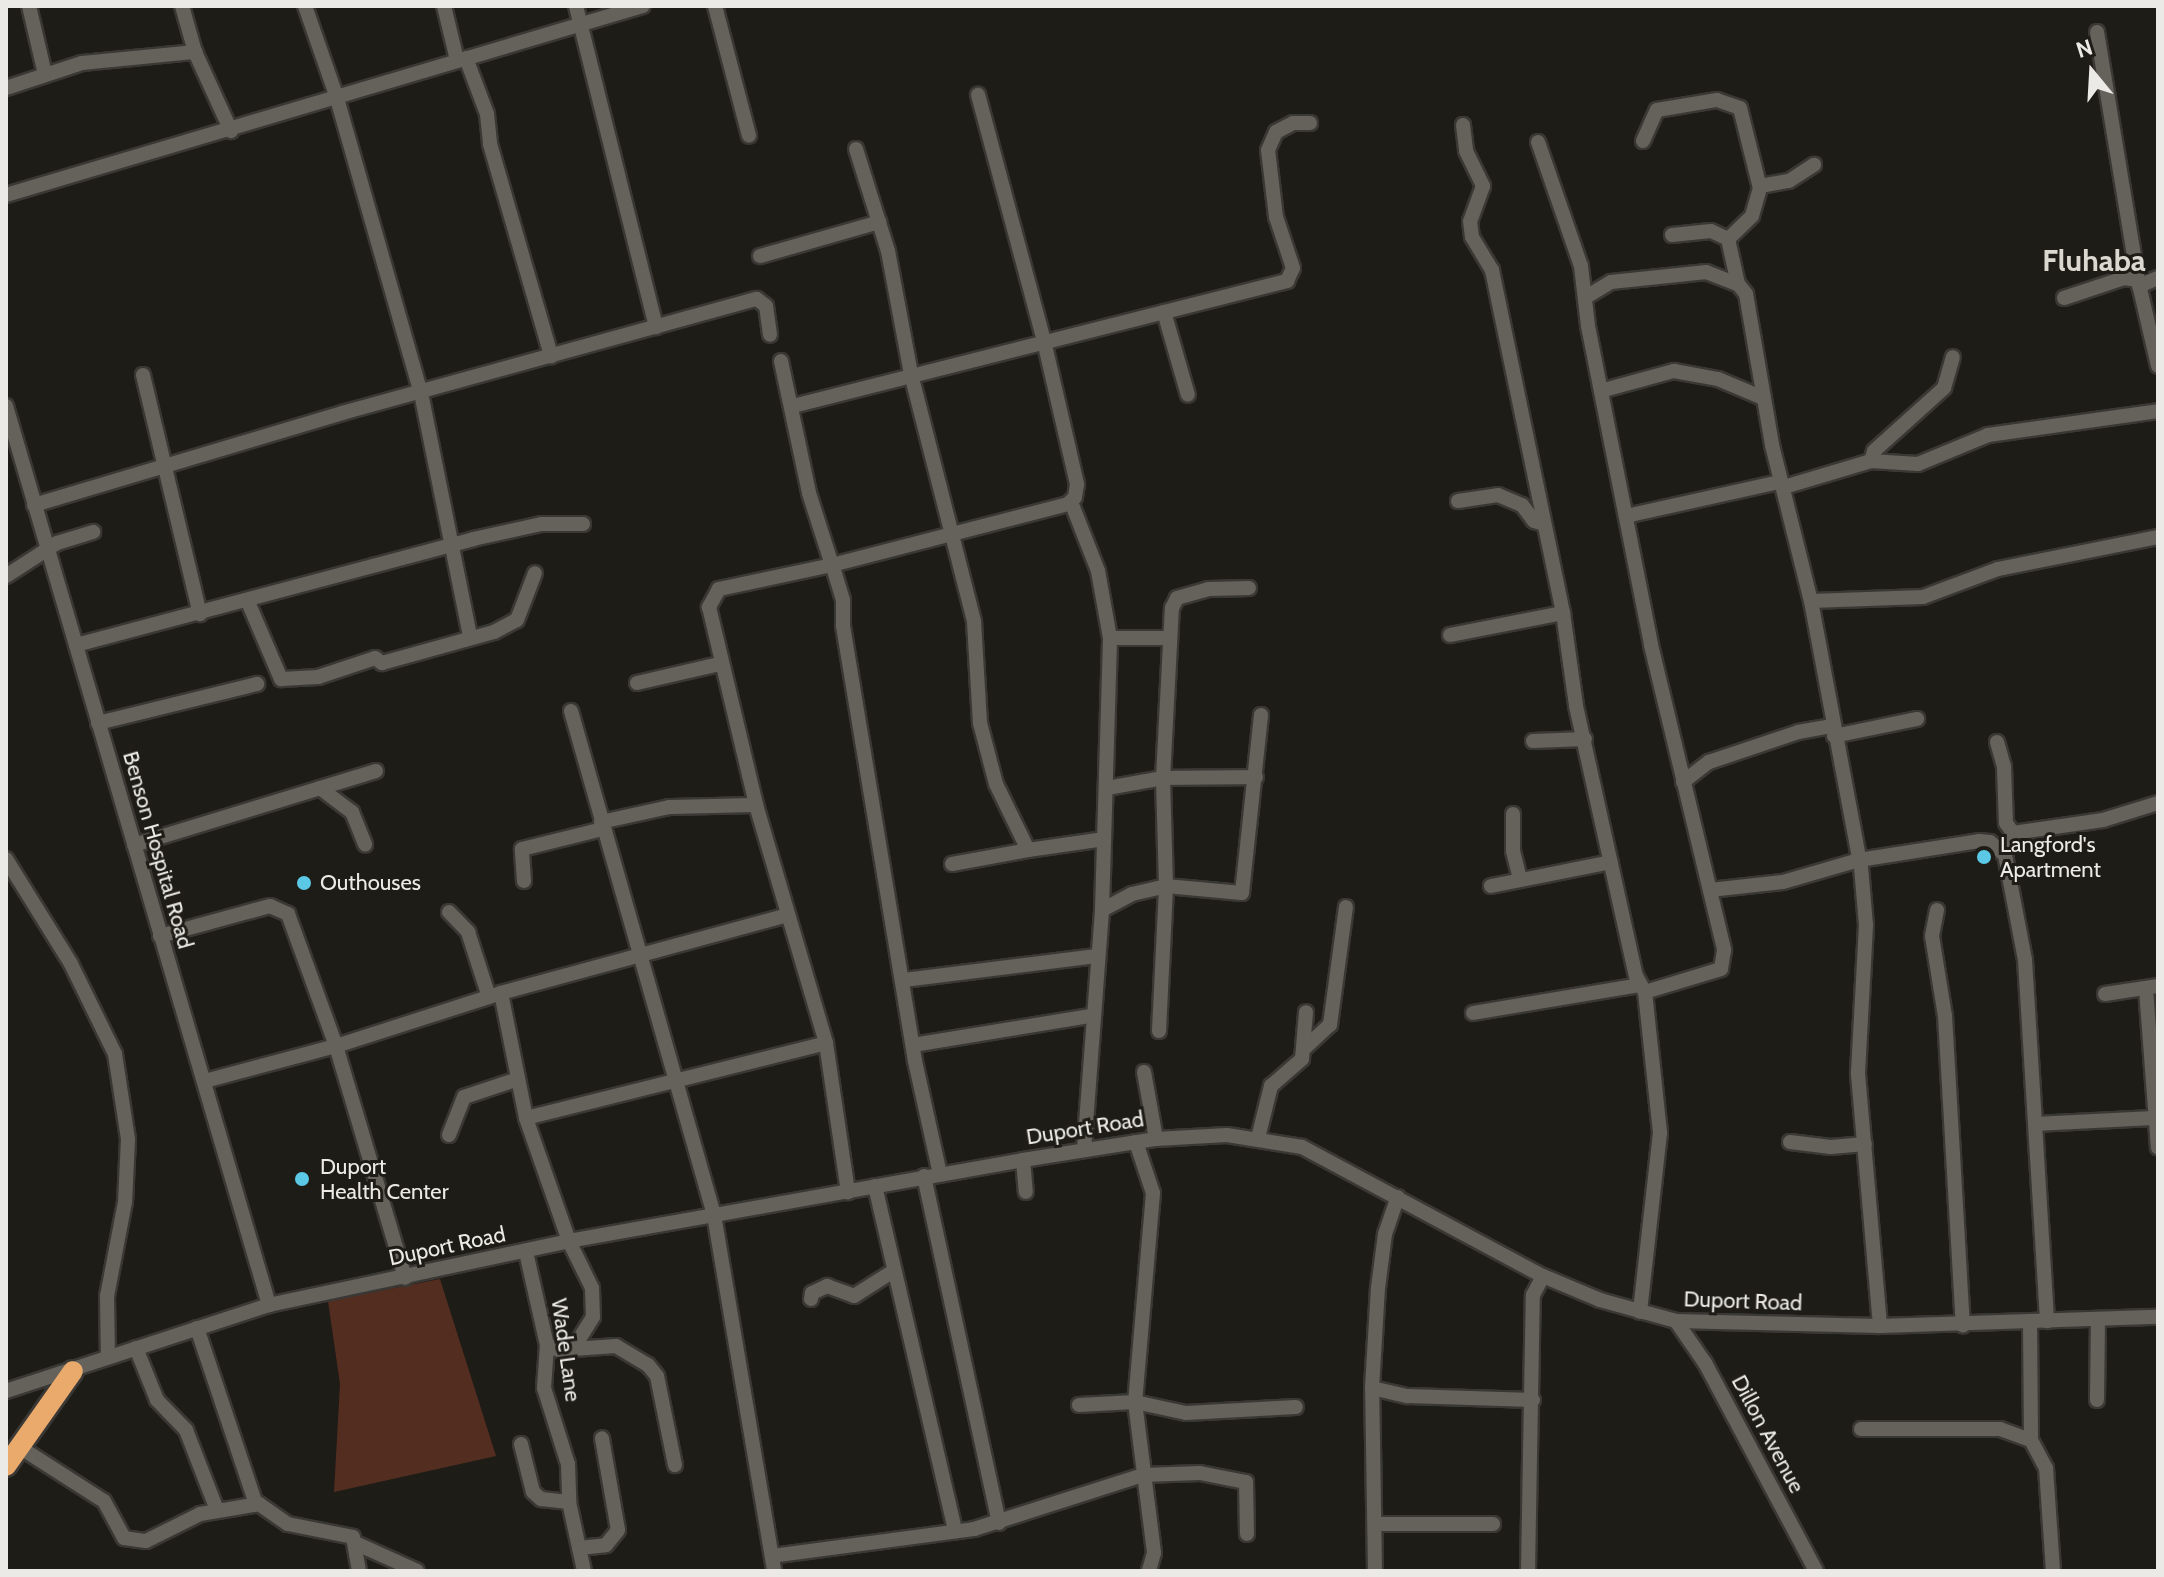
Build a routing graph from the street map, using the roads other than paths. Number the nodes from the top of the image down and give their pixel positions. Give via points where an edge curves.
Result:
1 (29, 6) edge
2 (182, 6) edge
3 (305, 6) edge
4 (444, 6) edge
5 (576, 6) edge
6 (643, 6) edge
7 (715, 6) edge
8 (581, 25) junction
9 (2097, 32) dead end
10 (195, 52) junction
11 (461, 59) junction
12 (45, 74) junction
13 (6, 88) edge
14 (336, 95) junction
15 (978, 95) dead end
16 (1310, 123) dead end
17 (1463, 125) dead end
18 (231, 131) junction
19 (749, 136) dead end
20 (1643, 141) dead end
21 (1538, 142) dead end
22 (856, 149) dead end
23 (1814, 165) dead end
24 (1760, 186) junction
25 (6, 195) edge
26 (879, 222) junction
27 (1672, 235) dead end
28 (1728, 239) junction
29 (760, 256) dead end
30 (2158, 278) edge
31 (2138, 283) junction
32 (1738, 284) junction
33 (1586, 297) junction
34 (2064, 298) dead end
35 (1164, 312) junction
36 (656, 327) junction
37 (770, 335) dead end
38 (1044, 341) junction
39 (551, 356) junction
40 (1953, 357) dead end
41 (781, 361) dead end
42 (2158, 366) edge
43 (911, 374) junction
44 (143, 375) dead end
45 (1604, 390) junction
46 (421, 393) junction
47 (1188, 395) dead end
48 (1763, 398) junction
49 (6, 406) edge
50 (793, 406) junction
51 (2158, 411) edge
52 (1871, 461) junction
53 (168, 467) junction
54 (1782, 485) junction
55 (1458, 501) dead end
56 (1068, 504) junction
57 (34, 505) junction
58 (1626, 516) junction
59 (583, 524) dead end
60 (1544, 524) junction
61 (93, 532) dead end
62 (950, 534) junction
63 (2158, 537) edge
64 (453, 548) junction
65 (46, 550) junction
66 (832, 565) junction
67 (535, 573) dead end
68 (6, 576) edge
69 (1249, 588) dead end
70 (1811, 601) junction
71 (248, 602) junction
72 (1563, 613) junction
73 (200, 614) junction
74 (470, 635) junction
75 (1450, 635) dead end
76 (1110, 638) junction
77 (1170, 638) junction
78 (76, 645) junction
79 (719, 664) junction
80 (637, 683) dead end
81 (257, 684) dead end
82 (571, 711) dead end
83 (1261, 715) dead end
84 (1917, 719) dead end
85 (98, 723) junction
86 (1833, 731) junction
87 (1585, 739) junction
88 (1533, 741) dead end
89 (1997, 742) dead end
90 (376, 771) dead end
91 (1256, 777) junction
92 (1163, 778) junction
93 (1683, 782) junction
94 (320, 788) junction
95 (1107, 788) junction
96 (2158, 803) edge
97 (756, 805) junction
98 (1513, 814) dead end
99 (602, 826) junction
100 (2013, 833) junction
101 (1104, 839) junction
102 (134, 845) junction
103 (365, 845) dead end
104 (1028, 850) junction
105 (2005, 855) junction
106 (6, 859) edge
107 (1859, 860) junction
108 (1611, 862) junction
109 (952, 864) dead end
110 (1520, 879) junction
111 (524, 881) dead end
112 (1166, 886) junction
113 (1491, 886) dead end
114 (1710, 890) junction
115 (1346, 907) dead end
116 (1102, 910) junction
117 (1937, 910) dead end
118 (449, 912) dead end
119 (788, 915) junction
120 (160, 936) junction
121 (640, 955) junction
122 (1097, 956) junction
123 (904, 980) junction
124 (1642, 988) junction
125 (2152, 988) edge
126 (2105, 994) dead end
127 (495, 995) junction
128 (1306, 1012) dead end
129 (1473, 1013) dead end
130 (1091, 1016) junction
131 (1159, 1031) dead end
132 (826, 1043) junction
133 (913, 1045) junction
134 (336, 1046) junction
135 (1306, 1047) junction
136 (1144, 1072) dead end
137 (674, 1077) junction
138 (518, 1079) junction
139 (205, 1081) junction
140 (526, 1118) junction
141 (2156, 1123) edge
142 (2035, 1124) junction
143 (449, 1135) dead end
144 (1258, 1138) junction
145 (1156, 1139) junction
146 (1136, 1142) junction
147 (1790, 1142) dead end
148 (1865, 1144) junction
149 (2158, 1148) edge
150 (1084, 1150) junction
151 (1023, 1160) junction
152 (940, 1174) junction
153 (924, 1176) junction
154 (875, 1186) junction
155 (848, 1192) junction
156 (1026, 1192) dead end
157 (1398, 1197) junction
158 (714, 1215) junction
159 (569, 1241) junction
160 (526, 1252) junction
161 (892, 1272) junction
162 (1543, 1276) junction
163 (405, 1278) junction
164 (811, 1299) dead end
165 (269, 1305) junction
166 (1640, 1312) junction
167 (2158, 1317) edge
168 (2098, 1320) junction
169 (1676, 1321) junction
170 (2047, 1321) junction
171 (2030, 1322) junction
172 (1963, 1325) junction
173 (1880, 1326) junction
174 (197, 1328) junction
175 (547, 1345) junction
176 (136, 1348) junction
177 (573, 1349) junction
178 (108, 1357) junction
179 (73, 1371) junction
180 (1372, 1388) junction
181 (6, 1391) edge
182 (1533, 1400) junction
183 (2097, 1400) dead end
184 (1135, 1402) junction
185 (1079, 1405) dead end
186 (1296, 1407) dead end
187 (1861, 1429) dead end
188 (602, 1438) dead end
189 (2031, 1440) junction
190 (521, 1444) dead end
191 (21, 1448) junction
192 (675, 1465) dead end
193 (6, 1466) edge
194 (1143, 1475) junction
195 (569, 1502) junction
196 (256, 1504) junction
197 (217, 1510) junction
198 (999, 1523) junction
199 (1376, 1524) junction
200 (1493, 1524) dead end
201 (955, 1530) junction
202 (1247, 1534) dead end
203 (355, 1543) junction
204 (579, 1548) junction
205 (773, 1564) edge
206 (359, 1571) edge
207 (417, 1571) edge
208 (584, 1571) edge
209 (1149, 1571) edge
210 (1375, 1571) edge
211 (1528, 1571) edge
212 (1816, 1571) edge
213 (2053, 1571) edge

1 - 12 street
2 - 10 street
3 - 14 street
4 - 11 street
5 - 8 street
6 - 8 street
7 - 19 street
8 - 11 street
8 - 36 street
9 - 31 street
10 - 12 street via 112,58
10 - 18 street
11 - 14 street
11 - 39 street via 487,114 490,144
12 - 13 street
14 - 18 street
14 - 46 street
15 - 38 street
16 - 35 street via 1293,123 1276,132 1266,165 1290,253 1290,278
17 - 60 street via 1466,151 1483,186 1470,221 1472,237 1492,270
18 - 25 street
20 - 24 street via 1657,110 1735,102 1744,116
21 - 33 street via 1577,250
22 - 26 street
23 - 24 street via 1789,181
24 - 28 street via 1752,216
26 - 29 street
26 - 43 street
27 - 28 street via 1711,231
28 - 32 street
30 - 31 street
31 - 34 street via 2124,278
31 - 42 street
32 - 33 street via 1706,272 1611,282
32 - 48 street via 1746,294
33 - 45 street
35 - 38 street
35 - 47 street
36 - 37 street via 757,299 766,306
36 - 39 street
38 - 43 street
38 - 56 street via 1077,484
39 - 46 street
40 - 52 street via 1944,388 1874,451
41 - 50 street
43 - 50 street
43 - 62 street
44 - 53 street
45 - 48 street via 1674,371 1718,379
45 - 58 street
46 - 53 street
46 - 64 street via 426,438
48 - 54 street
49 - 57 street, Benson Hospital Road
50 - 66 street via 809,493
51 - 52 street via 1988,435 1918,464
52 - 54 street
53 - 57 street
53 - 73 street
54 - 58 street
54 - 70 street
55 - 60 street via 1498,495 1522,505 1534,521
56 - 62 street
56 - 76 street via 1098,571
57 - 65 street, Benson Hospital Road
58 - 93 street
59 - 64 street via 513,529
60 - 72 street
61 - 65 street
62 - 66 street
62 - 104 street via 974,622 981,672 979,714 989,759 1007,812
63 - 70 street via 1998,569 1923,597
64 - 71 street
64 - 74 street
65 - 68 street
65 - 78 street, Benson Hospital Road
66 - 79 street via 719,589 709,607
66 - 123 street via 843,600
67 - 74 street via 517,620 494,632
69 - 77 street via 1209,589 1177,598
70 - 86 street
71 - 73 street
71 - 74 street via 281,679 318,677 375,658 382,663
72 - 75 street
72 - 87 street
73 - 78 street
76 - 77 street
76 - 95 street
77 - 92 street
78 - 85 street, Benson Hospital Road
79 - 80 street
79 - 97 street
81 - 85 street
82 - 99 street
83 - 91 street
84 - 86 street
85 - 102 street, Benson Hospital Road
86 - 93 street via 1798,732 1709,762
86 - 107 street
87 - 88 street
87 - 108 street
89 - 100 street via 2004,767 2006,823
90 - 94 street
91 - 92 street
91 - 112 street via 1242,893
92 - 95 street
92 - 112 street
93 - 114 street
94 - 102 street
94 - 103 street via 352,812
95 - 101 street
96 - 100 street via 2103,820
97 - 99 street via 669,807
97 - 119 street
98 - 110 street
99 - 111 street via 522,849
99 - 121 street
100 - 105 street
101 - 104 street
101 - 116 street
102 - 120 street, Benson Hospital Road
104 - 109 street
105 - 107 street via 1990,842 1979,841
105 - 142 street via 2025,960
106 - 178 street via 71,964 115,1054 128,1139 125,1202 107,1296
107 - 114 street via 1783,882
107 - 148 street via 1866,925 1858,1037
108 - 110 street
108 - 124 street
110 - 113 street
112 - 116 street
112 - 131 street
114 - 124 street via 1725,964 1709,974
115 - 135 street via 1330,1025
116 - 122 street
117 - 172 street via 1932,936 1945,1016
118 - 127 street via 468,932
119 - 121 street
119 - 132 street
120 - 134 street via 270,906 283,909 294,925
120 - 139 street, Benson Hospital Road
121 - 127 street
121 - 137 street
122 - 123 street
122 - 130 street
123 - 133 street
124 - 129 street
124 - 166 street via 1660,1133
125 - 126 street
125 - 141 street
127 - 134 street
127 - 138 street
128 - 135 street
130 - 133 street
130 - 150 street
132 - 137 street
132 - 155 street
133 - 152 street
134 - 139 street
134 - 163 street
135 - 144 street via 1302,1059 1271,1086
136 - 145 street
137 - 140 street
137 - 158 street
138 - 140 street
138 - 143 street via 464,1097
139 - 165 street, Benson Hospital Road
140 - 159 street
141 - 142 street
141 - 149 street
142 - 170 street
144 - 145 street, Duport Road
144 - 157 street, Duport Road via 1302,1147
145 - 146 street, Duport Road
146 - 150 street, Duport Road
146 - 184 street via 1153,1193
147 - 148 street
148 - 173 street
150 - 151 street, Duport Road
151 - 152 street, Duport Road
151 - 156 street
152 - 153 street, Duport Road
153 - 154 street, Duport Road
153 - 198 street
154 - 155 street, Duport Road
154 - 161 street
155 - 158 street, Duport Road
157 - 162 street, Duport Road
157 - 180 street via 1385,1234
158 - 159 street, Duport Road
158 - 205 street
159 - 160 street, Duport Road
159 - 177 street via 593,1299 593,1317
160 - 163 street, Duport Road
160 - 175 street, Wade Lane
161 - 164 street via 854,1300 827,1286 812,1293
161 - 201 street
162 - 166 street, Duport Road
162 - 182 street via 1533,1295
163 - 165 street, Duport Road
165 - 174 street, Duport Road
166 - 169 street, Duport Road
167 - 168 street, Duport Road
168 - 170 street, Duport Road
168 - 183 street
169 - 173 street, Duport Road
169 - 212 street, Dillon Avenue via 1705,1363
170 - 171 street, Duport Road
171 - 172 street, Duport Road
171 - 189 street
172 - 173 street, Duport Road
174 - 176 street, Duport Road
174 - 196 street
175 - 177 street
175 - 195 street, Wade Lane via 544,1388 568,1464
176 - 178 street, Duport Road
176 - 197 street via 157,1400 186,1430
177 - 192 street via 616,1346 653,1370
178 - 179 street, Duport Road
179 - 181 street, Duport Road
179 - 191 highway
180 - 182 street via 1408,1396
180 - 199 street
182 - 211 street
184 - 185 street
184 - 186 street via 1186,1413
184 - 194 street
187 - 189 street via 2000,1429
188 - 204 street via 618,1530 606,1545
189 - 213 street via 2046,1468
190 - 195 street via 533,1492 541,1499
191 - 193 highway
191 - 197 street via 104,1501 124,1538 146,1541
194 - 198 street
194 - 202 street via 1200,1473 1246,1482
194 - 209 street via 1154,1553
195 - 204 street, Wade Lane
196 - 197 street
196 - 203 street via 288,1524 337,1532
198 - 201 street
199 - 200 street
199 - 210 street
201 - 205 street
203 - 206 street
203 - 207 street
204 - 208 street, Wade Lane

